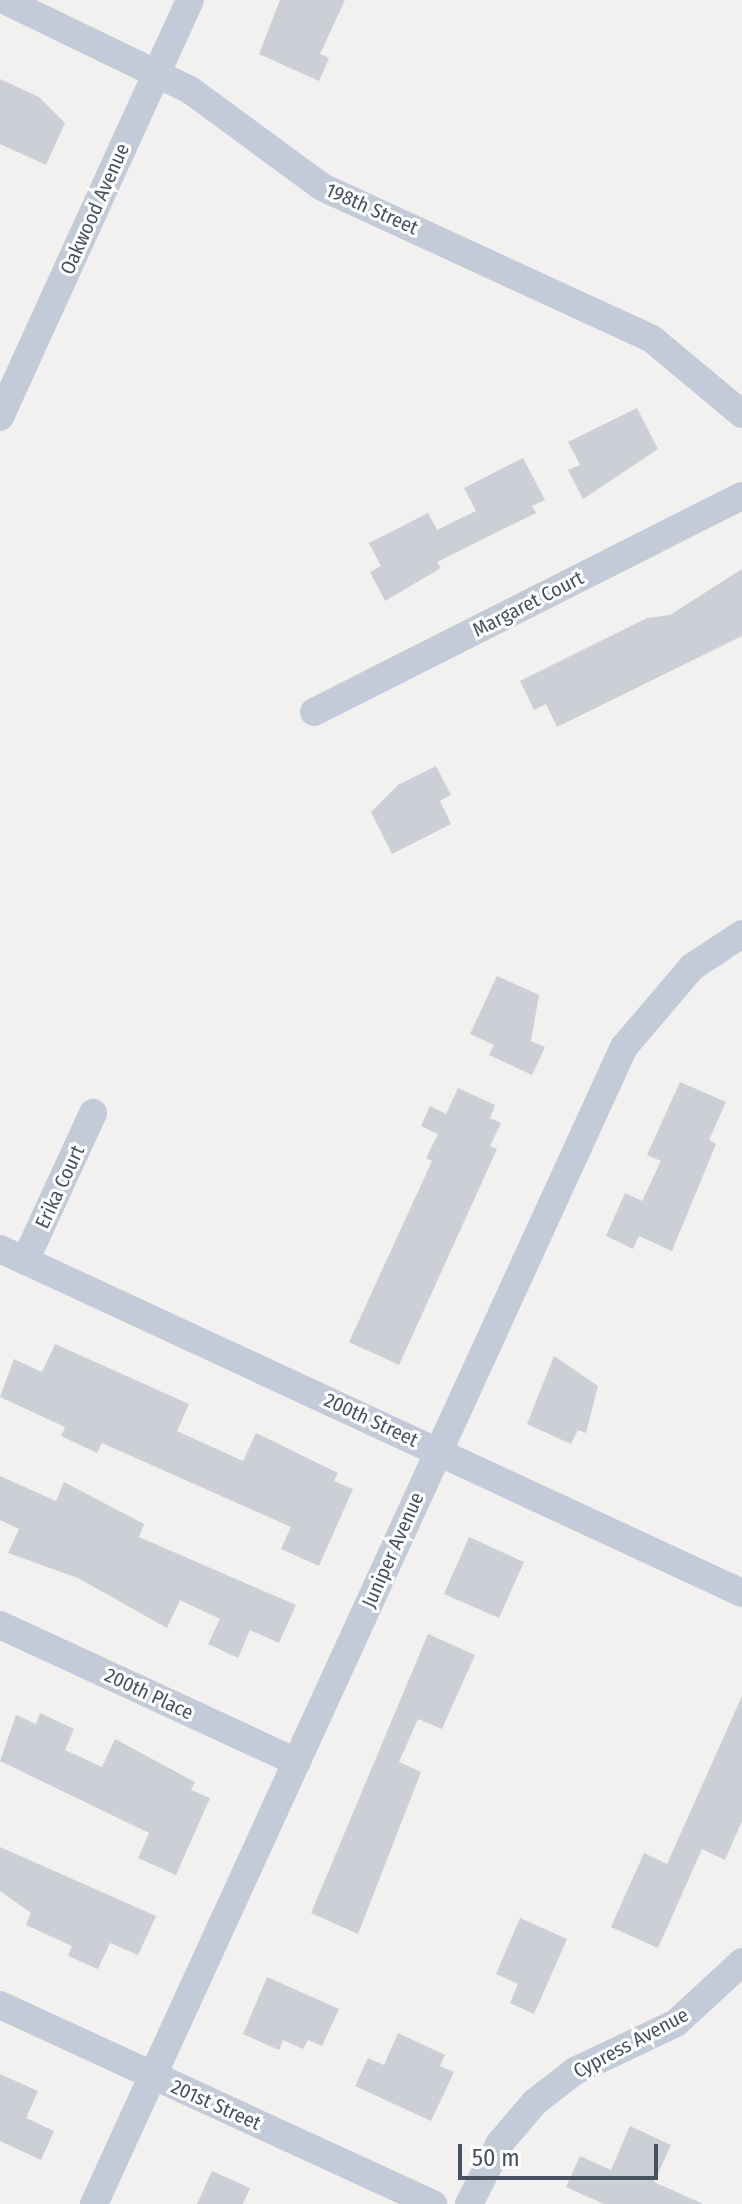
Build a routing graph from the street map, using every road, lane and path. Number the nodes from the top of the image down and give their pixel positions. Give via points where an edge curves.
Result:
1 (4, 0) edge
2 (190, 0) edge
3 (157, 72) junction
4 (742, 414) edge
5 (0, 417) edge
6 (742, 496) edge
7 (314, 712) dead end
8 (742, 934) edge
9 (93, 1113) dead end
10 (13, 1255) edge
11 (437, 1451) junction
12 (742, 1593) edge
13 (0, 1625) edge
14 (297, 1762) junction
15 (742, 1962) edge
16 (0, 2005) edge
17 (153, 2077) junction
18 (94, 2204) edge
19 (433, 2204) edge
20 (469, 2204) edge

1 - 3 street, 198th Street
2 - 3 street, Oakwood Avenue
3 - 4 street, 198th Street via 322,187 652,339
3 - 5 street, Oakwood Avenue
6 - 7 street, Margaret Court
8 - 11 street, Juniper Avenue via 692,967 624,1047
9 - 10 street, Erika Court
10 - 11 street, 200th Street
11 - 12 street, 200th Street
11 - 14 street, Juniper Avenue
13 - 14 street, 200th Place
14 - 17 street, Juniper Avenue
15 - 20 street, Cypress Avenue via 676,2023 575,2071 535,2102 500,2143
16 - 17 street, 201st Street
17 - 18 street, Juniper Avenue
17 - 19 street, 201st Street

